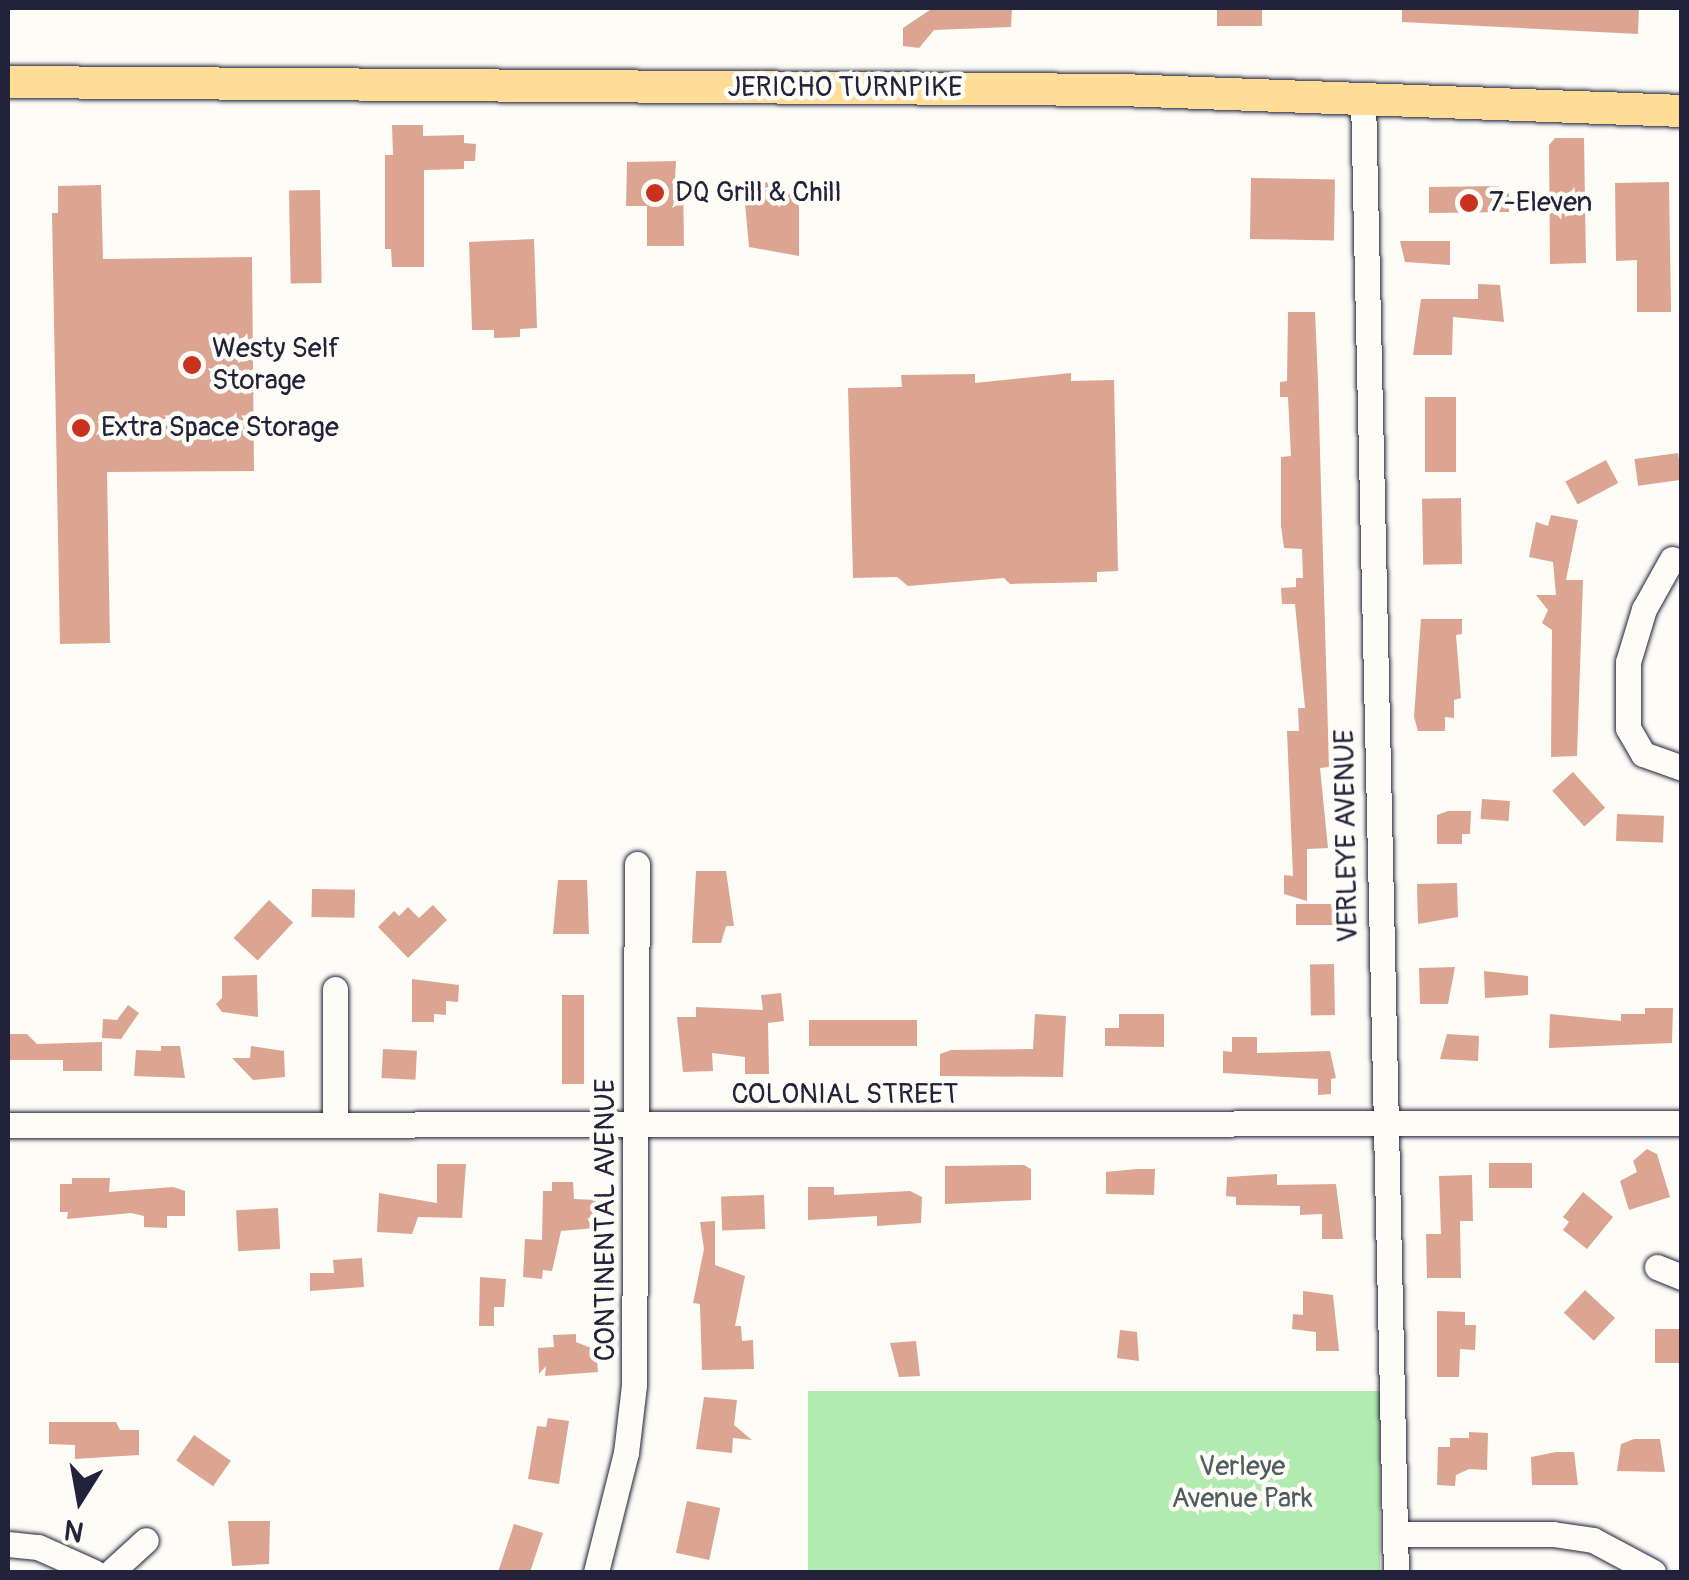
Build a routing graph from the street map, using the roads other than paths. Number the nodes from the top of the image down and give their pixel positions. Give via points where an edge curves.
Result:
1 (8, 82) edge
2 (1362, 98) junction
3 (1682, 111) edge
4 (1672, 560) dead end
5 (1682, 768) edge
6 (637, 864) dead end
7 (336, 988) dead end
8 (335, 1124) junction
9 (637, 1124) junction
10 (1682, 1124) edge
11 (8, 1125) edge
12 (1384, 1125) junction
13 (1657, 1266) dead end
14 (1682, 1278) edge
15 (1395, 1534) junction
16 (146, 1540) dead end
17 (8, 1544) edge
18 (94, 1572) edge
19 (111, 1572) edge
20 (596, 1572) edge
21 (1396, 1572) edge
22 (1653, 1572) edge

1 - 2 main road, JERICHO TURNPIKE
2 - 3 main road, JERICHO TURNPIKE
2 - 12 street, VERLEYE AVENUE
4 - 5 street via 1644,609 1628,662 1628,728 1644,754
6 - 9 street, CONTINENTAL AVENUE
7 - 8 street
8 - 9 street, COLONIAL STREET
8 - 11 street, COLONIAL STREET
9 - 12 street, COLONIAL STREET
9 - 20 street, CONTINENTAL AVENUE via 634,1385 623,1471
10 - 12 street, COLONIAL STREET
12 - 15 street, VERLEYE AVENUE
13 - 14 street
15 - 21 street, VERLEYE AVENUE
15 - 22 street via 1553,1534 1593,1540
16 - 19 street
17 - 18 street via 38,1546

